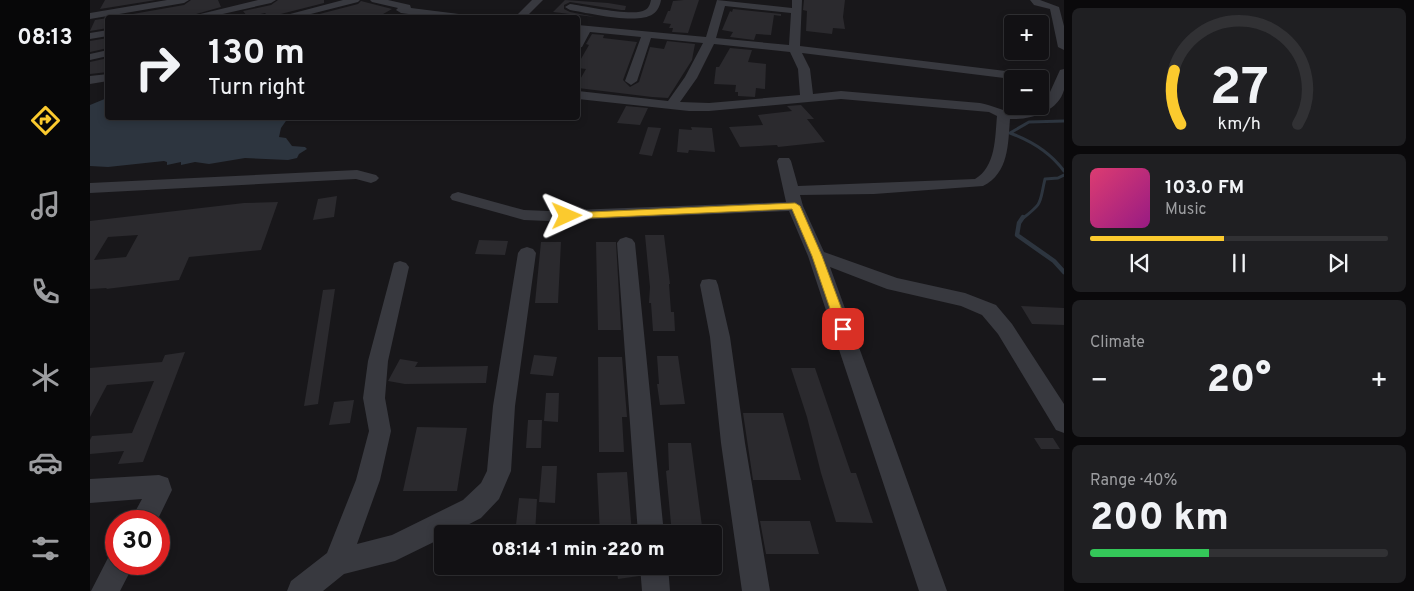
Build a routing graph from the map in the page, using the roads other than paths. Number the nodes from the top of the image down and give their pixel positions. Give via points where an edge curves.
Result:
1 (184, 0) edge
2 (271, 0) edge
3 (355, 0) edge
4 (375, 0) edge
5 (422, 0) edge
6 (538, 0) edge
7 (656, 0) edge
8 (1035, 0) edge
9 (722, 1) edge
10 (1055, 3) edge
11 (796, 5) edge
12 (570, 7) dead end
13 (404, 8) junction
14 (203, 15) edge
15 (290, 15) edge
16 (394, 15) edge
17 (441, 15) edge
18 (522, 15) edge
19 (90, 16) edge
20 (582, 28) edge
21 (105, 34) edge
22 (648, 34) junction
23 (90, 36) edge
24 (710, 41) junction
25 (1064, 47) edge
26 (794, 49) junction
27 (105, 54) edge
28 (90, 57) edge
29 (1004, 75) edge
30 (1063, 77) edge
31 (105, 78) edge
32 (1049, 78) edge
33 (90, 80) edge
34 (631, 81) dead end
35 (580, 95) edge
36 (807, 98) junction
37 (1049, 104) edge
38 (671, 105) junction
39 (1004, 115) joint
40 (784, 161) dead end
41 (371, 178) dead end
42 (90, 188) edge
43 (458, 198) dead end
44 (794, 198) junction
45 (626, 243) dead end
46 (527, 253) dead end
47 (817, 256) junction
48 (400, 267) dead end
49 (709, 285) dead end
50 (1064, 423) edge
51 (90, 491) edge
52 (149, 510) edge
53 (650, 525) edge
54 (337, 562) junction
55 (114, 575) edge
56 (655, 575) edge
57 (105, 591) edge
58 (301, 591) edge
59 (656, 591) edge
60 (756, 591) edge
61 (933, 591) edge

1 - 19 street
2 - 14 street
3 - 15 street
4 - 13 street
5 - 13 street
6 - 18 street
7 - 12 street via 655,6 642,14
8 - 10 street via 1037,3
9 - 11 street
9 - 24 street
10 - 25 street
11 - 26 street
13 - 16 street
13 - 17 street
20 - 22 street
21 - 23 street
22 - 24 street
22 - 34 street
24 - 26 street
24 - 38 street via 691,78
26 - 29 street
26 - 36 street via 804,70
27 - 28 street
30 - 32 street
30 - 37 street
31 - 33 street
35 - 38 street
36 - 38 street via 709,108
36 - 39 street via 841,95 980,106
39 - 44 street via 998,157 993,174 987,180
40 - 44 street
41 - 42 street via 357,174
43 - 44 street via 518,214 548,216
44 - 47 street
45 - 53 street
46 - 54 street via 504,406 499,471 490,491 472,509 395,548
47 - 50 street via 894,284 965,300 989,310 1005,329
47 - 61 street
48 - 54 street via 378,361 374,398 380,431 368,480
49 - 60 street via 720,337
51 - 52 street via 159,486
54 - 58 street
55 - 57 street
56 - 59 street

